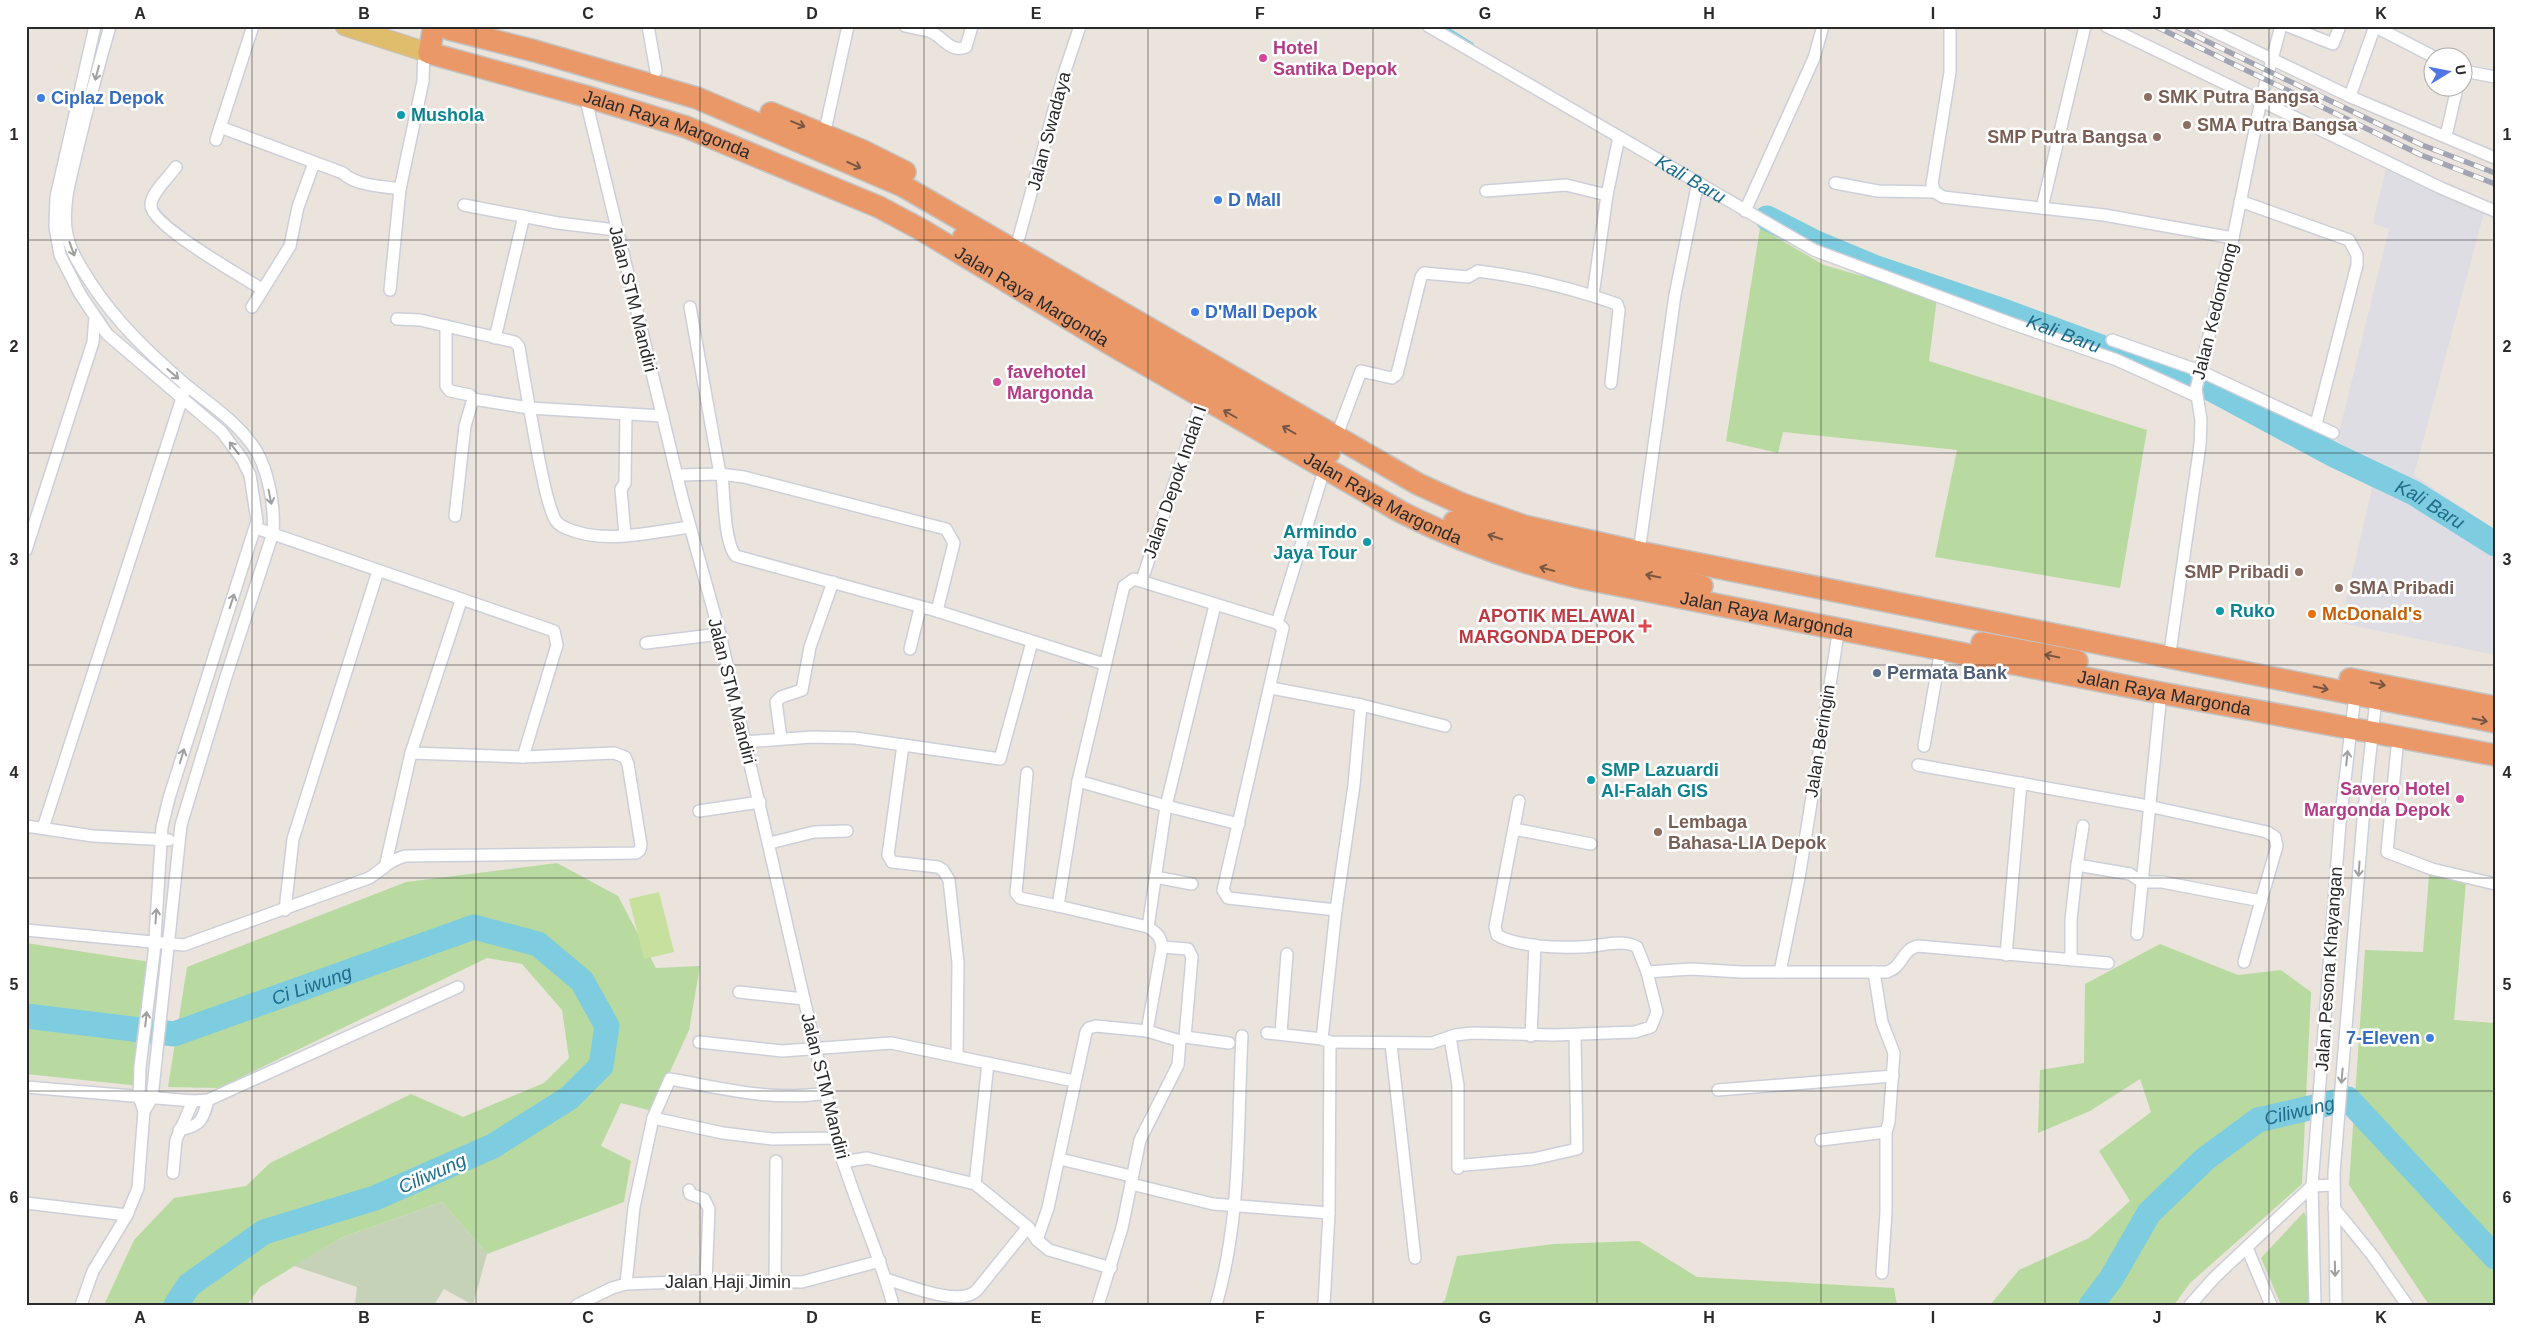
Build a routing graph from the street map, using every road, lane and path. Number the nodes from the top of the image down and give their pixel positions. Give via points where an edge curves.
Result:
1 (95, 26) edge
2 (110, 26) edge
3 (252, 26) edge
4 (345, 26) edge
5 (380, 26) edge
6 (500, 26) edge
7 (648, 26) edge
8 (848, 26) edge
9 (905, 26) edge
10 (972, 26) edge
11 (1080, 26) edge
12 (1428, 26) edge
13 (1823, 26) edge
14 (1950, 26) edge
15 (2085, 26) edge
16 (2106, 26) edge
17 (2203, 26) edge
18 (2281, 26) edge
19 (2288, 26) edge
20 (2340, 26) edge
21 (2375, 26) edge
22 (438, 40) edge
23 (527, 49) junction
24 (2424, 52) edge
25 (2272, 58) junction
26 (656, 71) junction
27 (2474, 73) edge
28 (2495, 78) edge
29 (586, 90) junction
30 (2350, 96) junction
31 (2456, 98) edge
32 (2261, 100) junction
33 (742, 108) junction
34 (220, 126) junction
35 (824, 135) junction
36 (2446, 136) junction
37 (1618, 137) junction
38 (216, 140) dead end
39 (2495, 158) edge
40 (314, 163) junction
41 (176, 167) dead end
42 (1698, 182) junction
43 (1835, 183) dead end
44 (400, 189) junction
45 (1486, 191) dead end
46 (1935, 192) junction
47 (1607, 195) junction
48 (2240, 201) junction
49 (919, 203) junction
50 (464, 205) dead end
51 (2042, 208) junction
52 (1745, 211) junction
53 (2495, 211) edge
54 (60, 214) junction
55 (524, 216) junction
56 (616, 230) junction
57 (1019, 237) junction
58 (2232, 238) junction
59 (262, 289) junction
60 (390, 290) dead end
61 (1593, 295) junction
62 (103, 302) junction
63 (252, 307) dead end
64 (690, 307) dead end
65 (95, 317) junction
66 (397, 319) dead end
67 (446, 326) junction
68 (496, 338) junction
69 (2112, 340) dead end
70 (2200, 372) junction
71 (1611, 384) dead end
72 (188, 386) junction
73 (1206, 391) junction
74 (2196, 392) junction
75 (181, 397) junction
76 (473, 399) junction
77 (528, 408) junction
78 (626, 414) junction
79 (663, 416) junction
80 (2316, 424) junction
81 (2333, 433) dead end
82 (1340, 446) junction
83 (721, 474) junction
84 (678, 476) junction
85 (455, 516) dead end
86 (690, 527) junction
87 (256, 528) junction
88 (273, 533) junction
89 (625, 535) junction
90 (1640, 547) junction
91 (26, 550) edge
92 (1584, 569) junction
93 (378, 571) junction
94 (1142, 580) junction
95 (833, 582) junction
96 (461, 601) junction
97 (1215, 605) junction
98 (920, 608) junction
99 (937, 611) junction
100 (1277, 623) junction
101 (1839, 628) junction
102 (720, 634) junction
103 (1032, 642) junction
104 (646, 643) dead end
105 (1941, 649) junction
106 (910, 650) dead end
107 (2170, 652) junction
108 (1104, 664) junction
109 (1271, 688) junction
110 (2161, 693) junction
111 (2355, 695) junction
112 (2376, 699) junction
113 (2417, 699) junction
114 (1361, 704) junction
115 (2495, 707) edge
116 (2351, 722) junction
117 (2495, 722) edge
118 (1445, 726) dead end
119 (2372, 726) junction
120 (2398, 737) junction
121 (781, 738) junction
122 (744, 742) junction
123 (2495, 743) edge
124 (903, 745) junction
125 (1924, 746) dead end
126 (411, 753) junction
127 (2495, 755) edge
128 (523, 757) junction
129 (1918, 766) dead end
130 (1027, 773) dead end
131 (1078, 781) junction
132 (2021, 783) junction
133 (1519, 800) dead end
134 (760, 802) junction
135 (2148, 804) junction
136 (1166, 806) junction
137 (699, 811) dead end
138 (1239, 824) junction
139 (26, 826) edge
140 (2083, 826) dead end
141 (43, 828) junction
142 (1514, 829) junction
143 (847, 831) dead end
144 (162, 839) junction
145 (178, 841) junction
146 (770, 844) junction
147 (1591, 844) dead end
148 (386, 863) junction
149 (2078, 865) junction
150 (1156, 877) junction
151 (2142, 882) junction
152 (1192, 884) dead end
153 (2495, 884) edge
154 (2261, 901) junction
155 (1058, 906) junction
156 (286, 910) junction
157 (1336, 910) junction
158 (1148, 927) junction
159 (26, 930) edge
160 (2137, 934) dead end
161 (154, 942) junction
162 (1535, 944) junction
163 (167, 945) junction
164 (1162, 947) junction
165 (1287, 954) dead end
166 (2006, 955) junction
167 (2070, 960) junction
168 (2244, 962) dead end
169 (2108, 963) dead end
170 (1647, 972) junction
171 (1780, 972) junction
172 (1874, 972) junction
173 (458, 987) dead end
174 (739, 992) dead end
175 (804, 999) junction
176 (1147, 1031) junction
177 (1268, 1033) dead end
178 (1281, 1033) junction
179 (1575, 1035) junction
180 (1242, 1036) dead end
181 (1531, 1036) junction
182 (1450, 1037) junction
183 (1326, 1040) junction
184 (699, 1042) dead end
185 (1229, 1043) dead end
186 (1391, 1044) junction
187 (814, 1048) junction
188 (957, 1056) junction
189 (988, 1063) junction
190 (1893, 1076) junction
191 (1074, 1081) junction
192 (26, 1087) edge
193 (1718, 1090) dead end
194 (825, 1092) junction
195 (139, 1096) junction
196 (152, 1098) junction
197 (208, 1100) junction
198 (193, 1101) junction
199 (144, 1111) junction
200 (653, 1118) junction
201 (179, 1130) junction
202 (1886, 1132) junction
203 (836, 1138) junction
204 (1821, 1140) dead end
205 (1060, 1159) junction
206 (776, 1161) dead end
207 (842, 1162) junction
208 (173, 1174) dead end
209 (1131, 1180) junction
210 (975, 1184) junction
211 (2333, 1185) junction
212 (2312, 1186) junction
213 (689, 1190) dead end
214 (26, 1203) edge
215 (1236, 1206) junction
216 (2334, 1208) junction
217 (1329, 1213) junction
218 (128, 1216) junction
219 (1028, 1227) junction
220 (1037, 1240) junction
221 (2247, 1248) junction
222 (1415, 1258) dead end
223 (880, 1261) junction
224 (1110, 1268) junction
225 (1882, 1273) dead end
226 (706, 1281) junction
227 (886, 1281) junction
228 (775, 1282) junction
229 (626, 1284) junction
230 (590, 1301) edge
231 (81, 1305) edge
232 (577, 1305) edge
233 (893, 1305) edge
234 (1098, 1305) edge
235 (1216, 1305) edge
236 (1324, 1305) edge
237 (2190, 1305) edge
238 (2271, 1305) edge
239 (2315, 1305) edge
240 (2336, 1305) edge
241 (2407, 1305) edge

1 - 54 street via 62,168
2 -> 54 street
3 - 34 street
4 - 22 main road, Jalan Raya Margonda
5 - 22 main road, Jalan Raya Margonda
6 - 23 highway
7 - 26 street
8 - 35 street
9 - 10 street via 929,31 948,45 963,48
11 - 57 street, Jalan Swadaya
12 - 37 street
13 - 52 street via 1814,58
14 - 46 street via 1950,72 1932,184
15 - 51 street
16 - 32 street via 2150,50
17 - 25 street
18 - 25 street, Jalan Kedondong
19 - 20 street via 2333,44
21 - 24 street
21 - 30 street
22 - 23 highway, Jalan Raya Margonda
22 - 29 highway, Jalan Raya Margonda
22 - 44 street via 423,82
23 - 26 highway, Jalan Raya Margonda via 564,47
23 - 33 highway, Jalan Raya Margonda
25 - 30 street
25 - 32 street, Jalan Kedondong
26 - 33 highway, Jalan Raya Margonda
27 - 28 street
29 - 49 highway, Jalan Raya Margonda via 689,121
29 - 56 street, Jalan STM Mandiri
30 - 36 street
31 - 36 street
32 - 48 street, Jalan Kedondong
32 - 53 street via 2432,184
33 -> 35 highway, Jalan Raya Margonda
33 -> 49 highway, Jalan Raya Margonda
34 - 38 street
34 - 40 street
35 - 49 highway, Jalan Raya Margonda
36 - 39 street
37 - 42 street
37 - 47 street
40 - 44 street via 359,182
40 - 59 street via 298,207 290,246
41 - 59 street via 150,204 152,212 176,235
42 - 52 street
42 - 90 street via 1676,295
43 - 46 street via 1878,191
44 - 60 street
45 - 47 street via 1566,186
46 - 51 street via 1943,197
47 - 61 street
48 - 58 street, Jalan Kedondong
48 - 80 street via 2349,240 2354,248 2356,264
49 - 57 highway, Jalan Raya Margonda
49 - 73 highway, Jalan Raya Margonda
49 - 82 highway, Jalan Raya Margonda
50 - 55 street
51 - 58 street via 2104,215
52 - 74 street via 1814,250
54 -> 62 street via 73,254
54 - 65 street via 60,255
55 - 56 street
55 - 68 street
56 - 79 street, Jalan STM Mandiri
57 - 82 highway, Jalan Raya Margonda
58 - 70 street, Jalan Kedondong
59 - 63 street
61 - 71 street via 1619,306
61 - 82 street via 1522,277 1478,271 1468,277 1424,273 1397,374 1392,378 1361,371
62 - 65 street
62 -> 72 street via 139,343
64 - 83 street
65 - 75 street via 107,334
65 - 91 street via 93,342
66 - 67 street
67 - 68 street
67 - 76 street via 446,386 450,391 470,395
68 - 77 street via 515,342 519,347
69 - 70 street
70 - 74 street, Jalan Kedondong
70 - 80 street
72 - 75 street
72 -> 88 street via 235,424 256,452 269,489
82 -> 73 highway, Jalan Raya Margonda
73 - 94 street, Jalan Depok Indah I
74 - 107 street, Jalan Kedondong via 2200,445
87 -> 75 street via 253,491 242,459 222,432
75 - 141 street
76 - 77 street
76 - 85 street via 466,426
77 - 78 street
77 - 89 street via 550,506 558,523 588,535
78 - 79 street
78 - 89 street via 625,483 622,489
79 - 84 street, Jalan STM Mandiri
80 - 81 street
82 - 90 highway, Jalan Raya Margonda via 1418,484 1524,526
92 -> 82 highway, Jalan Raya Margonda via 1436,514
82 - 100 street
83 - 84 street
83 - 95 street via 734,553
83 - 99 street via 744,477 946,529 954,542
84 - 86 street, Jalan STM Mandiri
86 - 89 street
86 - 102 street, Jalan STM Mandiri
87 - 88 street
144 -> 87 street via 169,798
88 - 93 street
88 - 145 street via 186,803
90 - 107 highway, Jalan Raya Margonda
92 - 101 highway, Jalan Raya Margonda
116 -> 92 highway, Jalan Raya Margonda via 2019,649
93 - 96 street
93 - 156 street via 292,839
94 - 97 street
94 - 108 street via 1134,579 1124,586
95 - 98 street
95 - 121 street via 810,646 802,690 776,702
96 - 126 street
96 - 128 street via 550,628 556,635 557,645
97 - 100 street
97 - 136 street
98 - 99 street
98 - 106 street
99 - 103 street
100 - 109 street via 1283,632
101 - 105 highway, Jalan Raya Margonda
101 - 171 street, Jalan Beringin via 1799,878
102 - 104 street
102 - 122 street, Jalan STM Mandiri
103 - 108 street
103 - 124 street via 1000,759
105 - 110 highway, Jalan Raya Margonda
105 - 125 street
107 -> 111 highway, Jalan Raya Margonda
107 -> 113 highway, Jalan Raya Margonda
108 - 131 street
109 - 114 street
109 - 138 street
110 - 116 highway, Jalan Raya Margonda
110 - 135 street
111 - 112 highway, Jalan Raya Margonda
111 - 116 street, Jalan Pesona Khayangan
112 - 113 highway, Jalan Raya Margonda
112 - 119 street, Jalan Pesona Khayangan
113 - 115 highway, Jalan Raya Margonda
113 -> 117 highway, Jalan Raya Margonda
114 - 118 street
114 - 157 street via 1354,785
116 - 119 highway, Jalan Raya Margonda
212 -> 116 street, Jalan Pesona Khayangan via 2340,823
119 - 120 highway, Jalan Raya Margonda
119 - 123 highway, Jalan Raya Margonda
119 -> 211 street, Jalan Pesona Khayangan
120 - 127 highway, Jalan Raya Margonda
120 - 153 street via 2387,852 2432,869
121 - 122 street
121 - 124 street via 855,738
122 - 134 street, Jalan STM Mandiri
124 - 188 street via 888,855 892,862 938,867 949,880 958,963
126 - 128 street
126 - 148 street
128 - 148 street via 614,753 625,757 640,850 636,853 405,856
129 - 132 street
130 - 155 street via 1016,893 1020,898
131 - 136 street
131 - 155 street
132 - 135 street
132 - 166 street
133 - 142 street
134 - 137 street
134 - 146 street, Jalan STM Mandiri
135 - 151 street
135 - 154 street via 2272,834 2277,846
136 - 138 street
136 - 150 street
138 - 157 street via 1222,885 1228,898
139 - 141 street
140 - 149 street
141 - 144 street via 93,836
142 - 147 street
142 - 162 street via 1495,932 1503,939
143 - 146 street via 814,832
144 - 145 street
161 -> 144 street
145 - 163 street
146 - 175 street, Jalan STM Mandiri
148 - 156 street via 380,872 369,878
149 - 151 street via 2130,874
149 - 167 street
150 - 152 street
150 - 158 street
151 - 154 street via 2162,882
151 - 160 street
154 - 168 street
155 - 158 street
156 - 163 street via 192,944
157 - 183 street
158 - 164 street via 1161,939
159 - 161 street
161 - 163 street
195 -> 161 street
162 - 170 street via 1582,947 1631,944 1641,951
162 - 181 street
163 - 196 street
164 - 176 street
164 - 185 street via 1188,949 1192,956 1185,1037
165 - 178 street
166 - 167 street
166 - 172 street via 1918,946 1905,952 1893,970
167 - 169 street
170 - 171 street via 1691,969
170 - 179 street via 1657,1012 1651,1027 1634,1032
171 - 172 street
172 - 190 street via 1882,1022 1894,1053
173 - 197 street
174 - 175 street
175 - 187 street, Jalan STM Mandiri
176 - 191 street via 1089,1028
176 - 209 street via 1180,1041 1178,1065 1142,1135
177 - 178 street
178 - 183 street
179 - 181 street
179 - 182 street via 1577,1149 1533,1159 1461,1167 1458,1085
180 - 215 street
181 - 182 street via 1472,1033
182 - 186 street via 1432,1043
183 - 186 street
183 - 217 street
184 - 187 street via 782,1051
186 - 222 street
187 - 188 street via 891,1042
187 - 194 street, Jalan STM Mandiri
188 - 189 street
189 - 191 street
189 - 210 street
190 - 193 street
190 - 202 street
191 - 205 street
192 - 195 street
194 - 200 street via 807,1096 777,1095 670,1079
194 - 203 street, Jalan STM Mandiri
195 - 196 street
195 - 199 street
196 - 198 street
196 - 199 street
197 - 198 street
197 - 201 street via 199,1122 194,1127
198 - 201 street
199 - 218 street via 138,1188
200 - 203 street via 723,1134 772,1139
200 - 229 street via 634,1207
201 - 208 street
202 - 204 street
202 - 225 street
203 - 207 street, Jalan STM Mandiri
205 - 209 street
205 - 220 street
206 - 228 street
207 - 210 street via 867,1158
207 - 223 street, Jalan STM Mandiri
209 - 215 street via 1213,1204
209 - 224 street
210 - 219 street
211 - 212 street
211 - 216 street, Jalan Pesona Khayangan
212 - 221 street
212 - 239 street, Jalan Pesona Khayangan
213 - 226 street via 690,1194 704,1199 709,1209
214 - 218 street
215 - 217 street
215 - 235 street
216 -> 240 street, Jalan Pesona Khayangan
216 - 241 street
217 - 236 street
218 - 231 street via 93,1271
219 - 220 street
219 - 227 street via 974,1294 966,1298
220 - 224 street via 1049,1250
221 - 237 street
221 - 238 street
223 - 227 street, Jalan STM Mandiri
223 - 228 street, Jalan Haji Jimin via 817,1279
224 - 234 street
226 - 228 street, Jalan Haji Jimin
226 - 229 street, Jalan Haji Jimin
227 - 233 street, Jalan STM Mandiri
229 - 230 street, Jalan Haji Jimin
230 - 232 street, Jalan Haji Jimin

